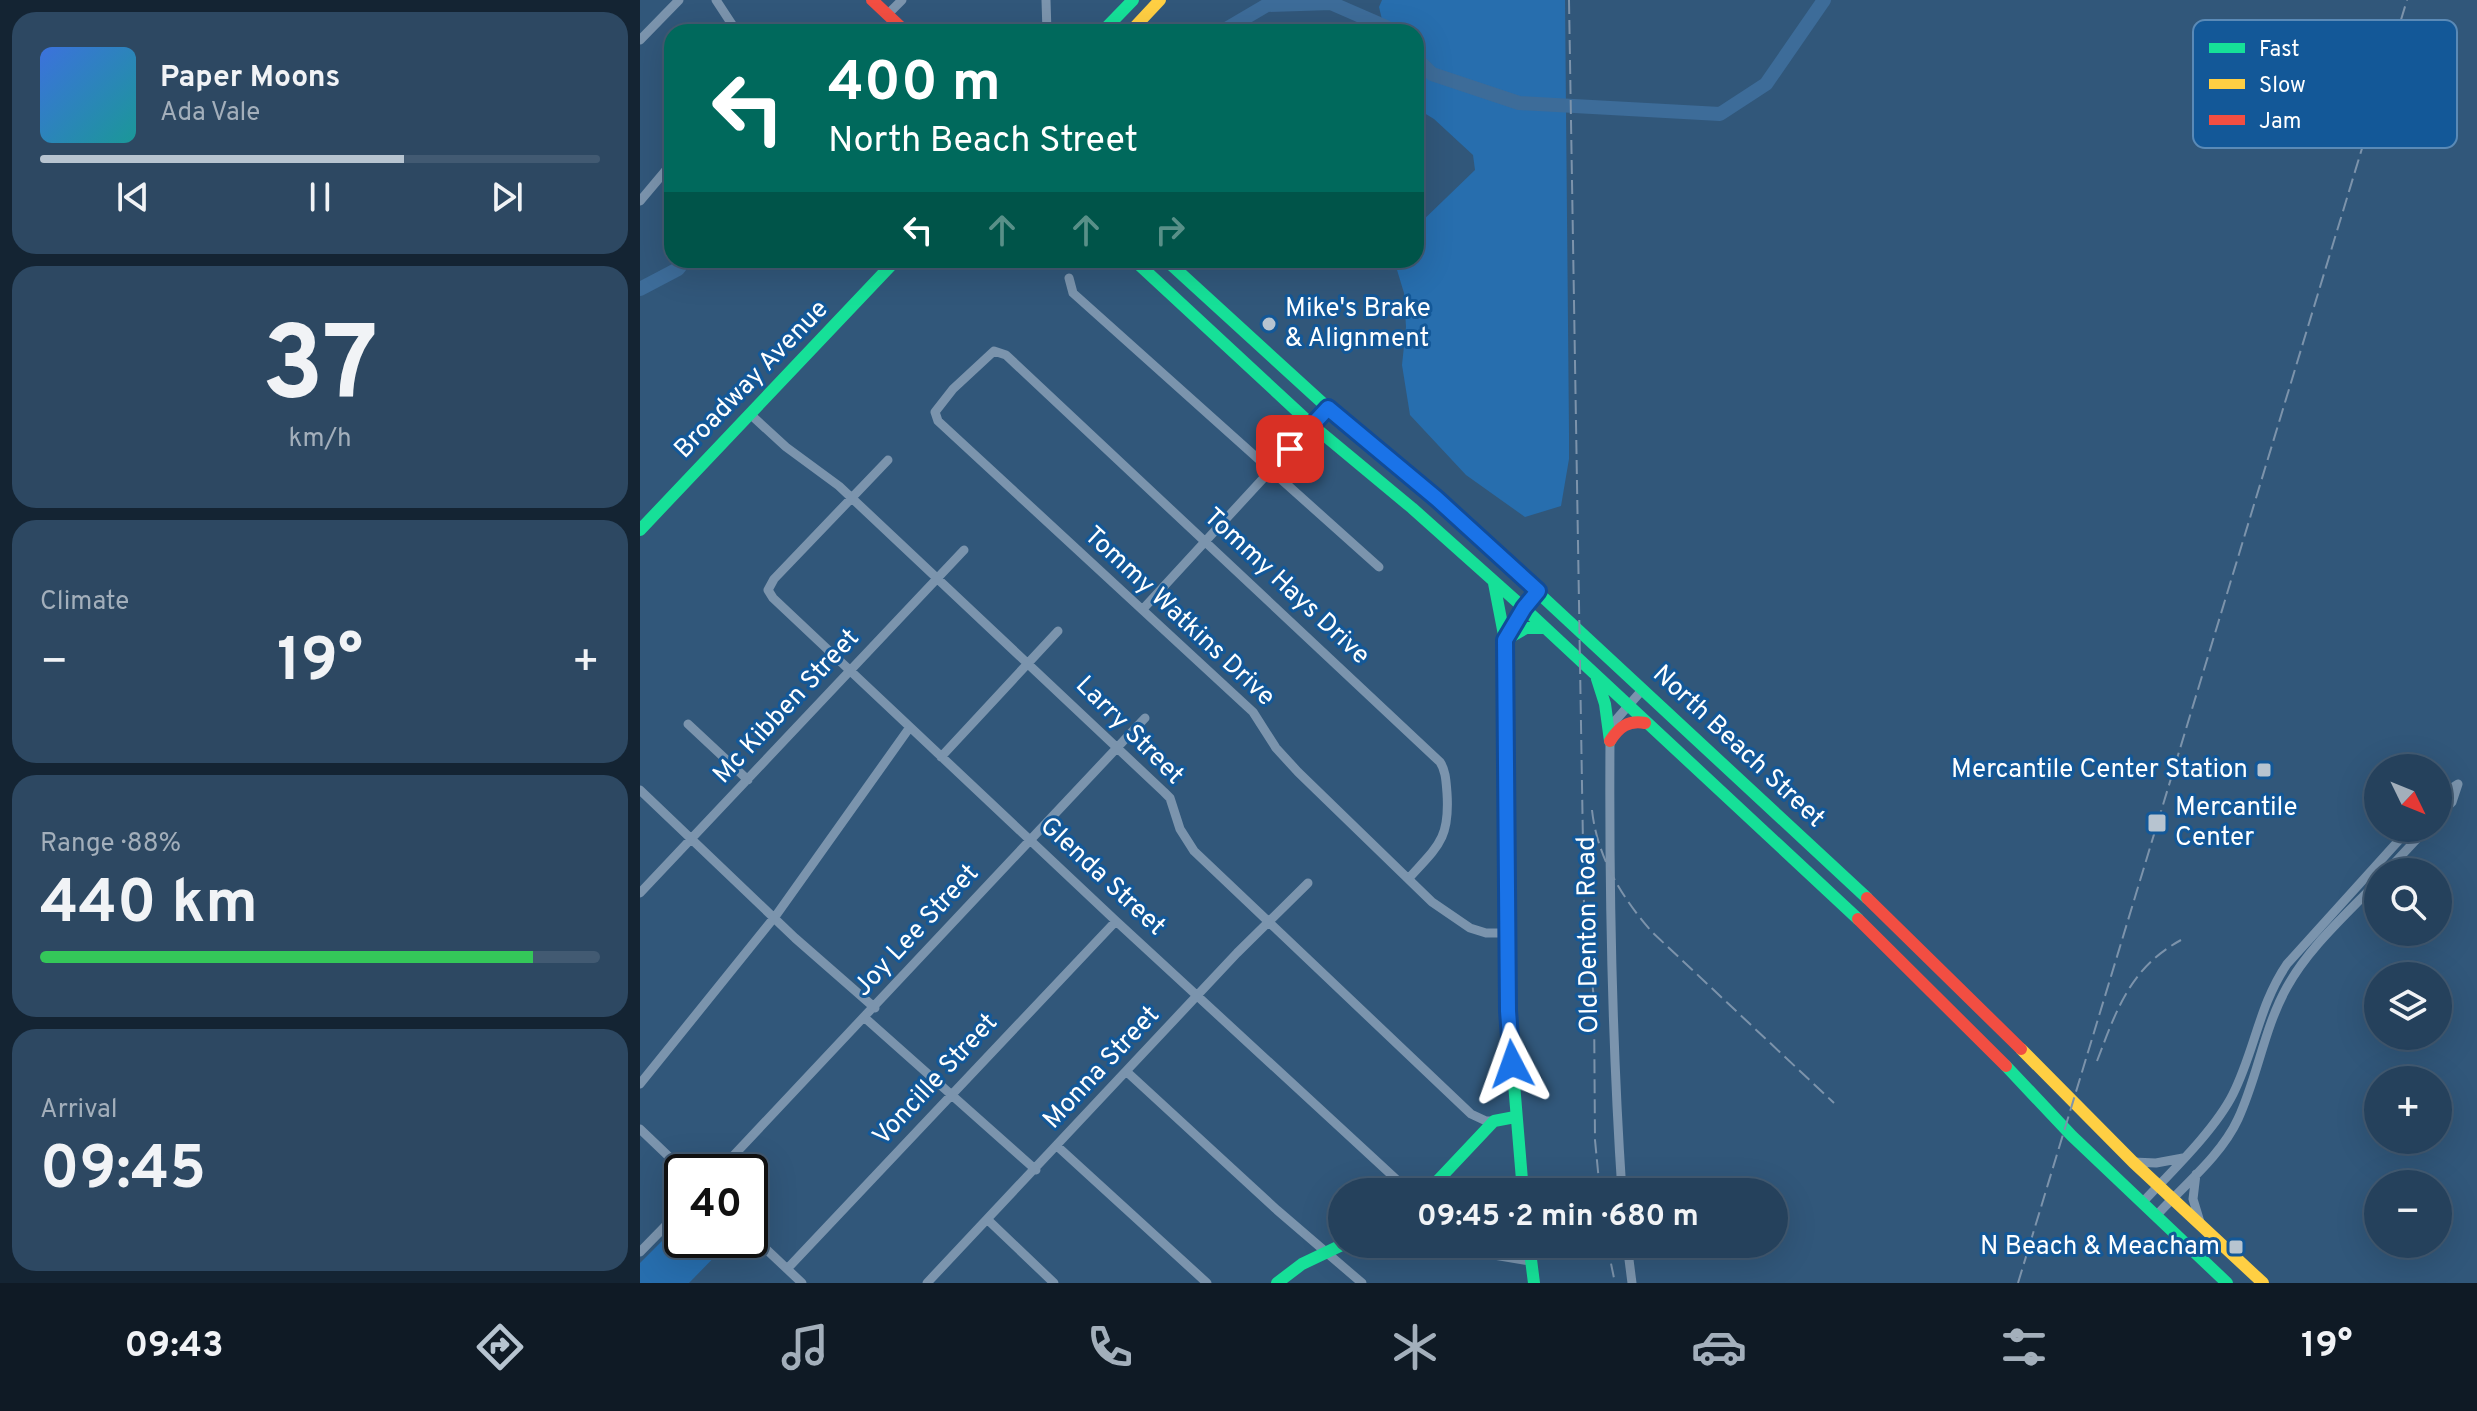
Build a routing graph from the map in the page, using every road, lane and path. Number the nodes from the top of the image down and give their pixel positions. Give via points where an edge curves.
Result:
1 (679, 0) edge
2 (716, 0) edge
3 (872, 0) edge
4 (902, 0) edge
5 (1046, 0) edge
6 (1133, 0) edge
7 (1160, 0) edge
8 (888, 14) junction
9 (732, 24) edge
10 (898, 24) edge
11 (1047, 24) edge
12 (1110, 24) edge
13 (1137, 24) edge
14 (640, 40) edge
15 (664, 172) edge
16 (640, 201) edge
17 (888, 268) edge
18 (1142, 268) edge
19 (1175, 268) edge
20 (1069, 278) dead end
21 (1202, 293) junction
22 (1187, 310) junction
23 (1006, 355) joint
24 (1328, 408) junction
25 (750, 414) junction
26 (1312, 425) junction
27 (888, 460) dead end
28 (1269, 470) junction
29 (852, 498) junction
30 (640, 530) edge
31 (1203, 541) junction
32 (964, 550) dead end
33 (1379, 567) dead end
34 (939, 579) junction
35 (1493, 580) junction
36 (1538, 591) junction
37 (1524, 608) junction
38 (1143, 609) junction
39 (1544, 628) junction
40 (1058, 631) dead end
41 (1505, 640) junction
42 (1028, 663) junction
43 (849, 671) junction
44 (1595, 676) junction
45 (1643, 689) junction
46 (1628, 706) junction
47 (1145, 718) dead end
48 (1646, 723) junction
49 (688, 724) dead end
50 (910, 727) junction
51 (1610, 741) junction
52 (1118, 747) junction
53 (941, 757) junction
54 (748, 780) junction
55 (2452, 788) edge
56 (640, 790) edge
57 (2452, 802) edge
58 (692, 838) junction
59 (1031, 841) junction
60 (1807, 841) junction
61 (2397, 842) edge
62 (2414, 842) edge
63 (1792, 858) junction
64 (2399, 858) edge
65 (1409, 878) junction
66 (1308, 883) dead end
67 (640, 893) edge
68 (2364, 896) edge
69 (774, 917) junction
70 (1116, 921) junction
71 (1268, 923) junction
72 (1508, 933) junction
73 (1927, 954) junction
74 (1912, 970) junction
75 (1199, 997) junction
76 (875, 1008) junction
77 (865, 1018) junction
78 (1127, 1072) junction
79 (640, 1084) edge
80 (951, 1095) junction
81 (1515, 1117) junction
82 (1494, 1121) junction
83 (640, 1129) edge
84 (1057, 1146) junction
85 (666, 1154) edge
86 (735, 1154) edge
87 (2183, 1158) junction
88 (2133, 1162) junction
89 (1036, 1170) junction
90 (2196, 1173) junction
91 (1395, 1178) edge
92 (1440, 1178) edge
93 (1522, 1178) edge
94 (1621, 1178) edge
95 (2158, 1185) junction
96 (2172, 1198) junction
97 (2142, 1203) junction
98 (2156, 1216) junction
99 (988, 1220) junction
100 (2201, 1225) junction
101 (664, 1227) edge
102 (768, 1251) edge
103 (640, 1252) edge
104 (1328, 1253) joint
105 (1334, 1258) edge
106 (1512, 1258) edge
107 (1530, 1258) edge
108 (1629, 1258) edge
109 (1530, 1261) junction
110 (787, 1269) junction
111 (2255, 1280) edge
112 (802, 1283) edge
113 (927, 1283) edge
114 (1054, 1283) edge
115 (1207, 1283) edge
116 (1277, 1283) edge
117 (1362, 1283) edge
118 (1534, 1283) edge
119 (1632, 1283) edge
120 (2227, 1283) edge

1 - 14 street
2 - 9 street
3 - 8 main road
4 - 8 street
5 - 11 street
6 - 12 main road
7 - 13 main road
8 - 10 main road
15 - 16 street
17 - 25 main road, Broadway Avenue
18 - 22 main road, North Beach Street
19 - 21 main road, North Beach Street
20 - 28 street via 1073,293
21 - 22 main road
21 - 24 main road, North Beach Street
22 - 26 main road, North Beach Street
23 - 31 street, Tommy Hays Drive
23 - 38 street, Tommy Watkins Drive via 994,351 983,359 935,412 938,421
24 - 26 street
24 - 36 main road, North Beach Street
25 - 29 street, Larry Street
25 - 30 main road, Broadway Avenue
26 - 28 street
26 - 35 main road, North Beach Street
27 - 29 street
28 - 31 street
28 - 33 street
29 - 34 street, Larry Street
29 - 43 street, Glenda Street via 768,590
31 - 38 street
31 - 65 street, Tommy Hays Drive via 1440,762 1446,780 1447,830
32 - 34 street, Mc Kibben Street
34 - 42 street, Larry Street
34 - 43 street, Mc Kibben Street
35 - 37 main road, North Beach Street
35 - 41 main road
36 - 37 main road
36 - 45 main road, North Beach Street
37 - 39 main road, North Beach Street
37 - 41 main road
38 - 65 street, Tommy Watkins Drive via 1253,712 1298,772
39 - 41 main road via 1526,628
39 - 44 main road, North Beach Street
40 - 42 street
41 - 72 main road
42 - 52 street, Larry Street
42 - 53 street
43 - 50 street, Glenda Street
43 - 54 street, Mc Kibben Street
44 - 46 main road, North Beach Street
44 - 51 main road
45 - 46 street, Old Denton Road
45 - 60 main road, North Beach Street
46 - 48 main road, North Beach Street
46 - 51 street, Old Denton Road via 1615,721
47 - 52 street, Joy Lee Street
48 - 51 main road via 1624,724
48 - 63 main road, North Beach Street
49 - 54 street
50 - 53 street, Glenda Street
50 - 69 street
51 - 94 street, Old Denton Road via 1610,958
52 - 59 street, Joy Lee Street
52 - 71 street, Larry Street via 1170,798 1194,851
53 - 59 street, Glenda Street
54 - 58 street, Mc Kibben Street
55 - 57 street via 2458,784
56 - 58 street
58 - 67 street, Mc Kibben Street
58 - 69 street
59 - 70 street, Glenda Street
59 - 76 street, Joy Lee Street
60 - 63 main road
60 - 73 main road, North Beach Street
61 - 87 street via 2271,987 2232,1098
62 - 64 street
63 - 74 main road, North Beach Street
65 - 72 street, Tommy Watkins Drive via 1462,924 1486,933
66 - 71 street, Monna Street
68 - 90 street via 2287,986 2237,1121
69 - 76 street
69 - 79 street
70 - 75 street, Glenda Street
70 - 80 street, Voncille Street
71 - 75 street, Monna Street
71 - 82 street, Larry Street via 1471,1114
72 - 81 main road
73 - 74 main road
73 - 88 main road, North Beach Street
74 - 97 main road, North Beach Street
75 - 78 street, Monna Street
75 - 91 street, Glenda Street
76 - 77 street, Joy Lee Street
77 - 80 street
77 - 86 street, Joy Lee Street
78 - 84 street, Monna Street
78 - 104 street
80 - 89 street
80 - 110 street, Voncille Street
81 - 82 main road
81 - 93 main road
82 - 92 main road
83 - 85 street
84 - 89 street, Monna Street
84 - 115 street
87 - 88 street
87 - 95 street
88 - 95 main road, North Beach Street
89 - 99 street, Monna Street
90 - 96 street
90 - 100 street via 2193,1199
95 - 96 main road, North Beach Street
95 - 97 street
96 - 98 street
96 - 100 main road, North Beach Street
97 - 98 main road, North Beach Street
98 - 120 main road, North Beach Street
99 - 113 street, Monna Street
99 - 114 street
100 - 111 main road, North Beach Street
101 - 103 street
102 - 110 street
104 - 116 main road
105 - 117 street
106 - 109 street
107 - 109 main road
108 - 119 street
109 - 118 main road
110 - 112 street

